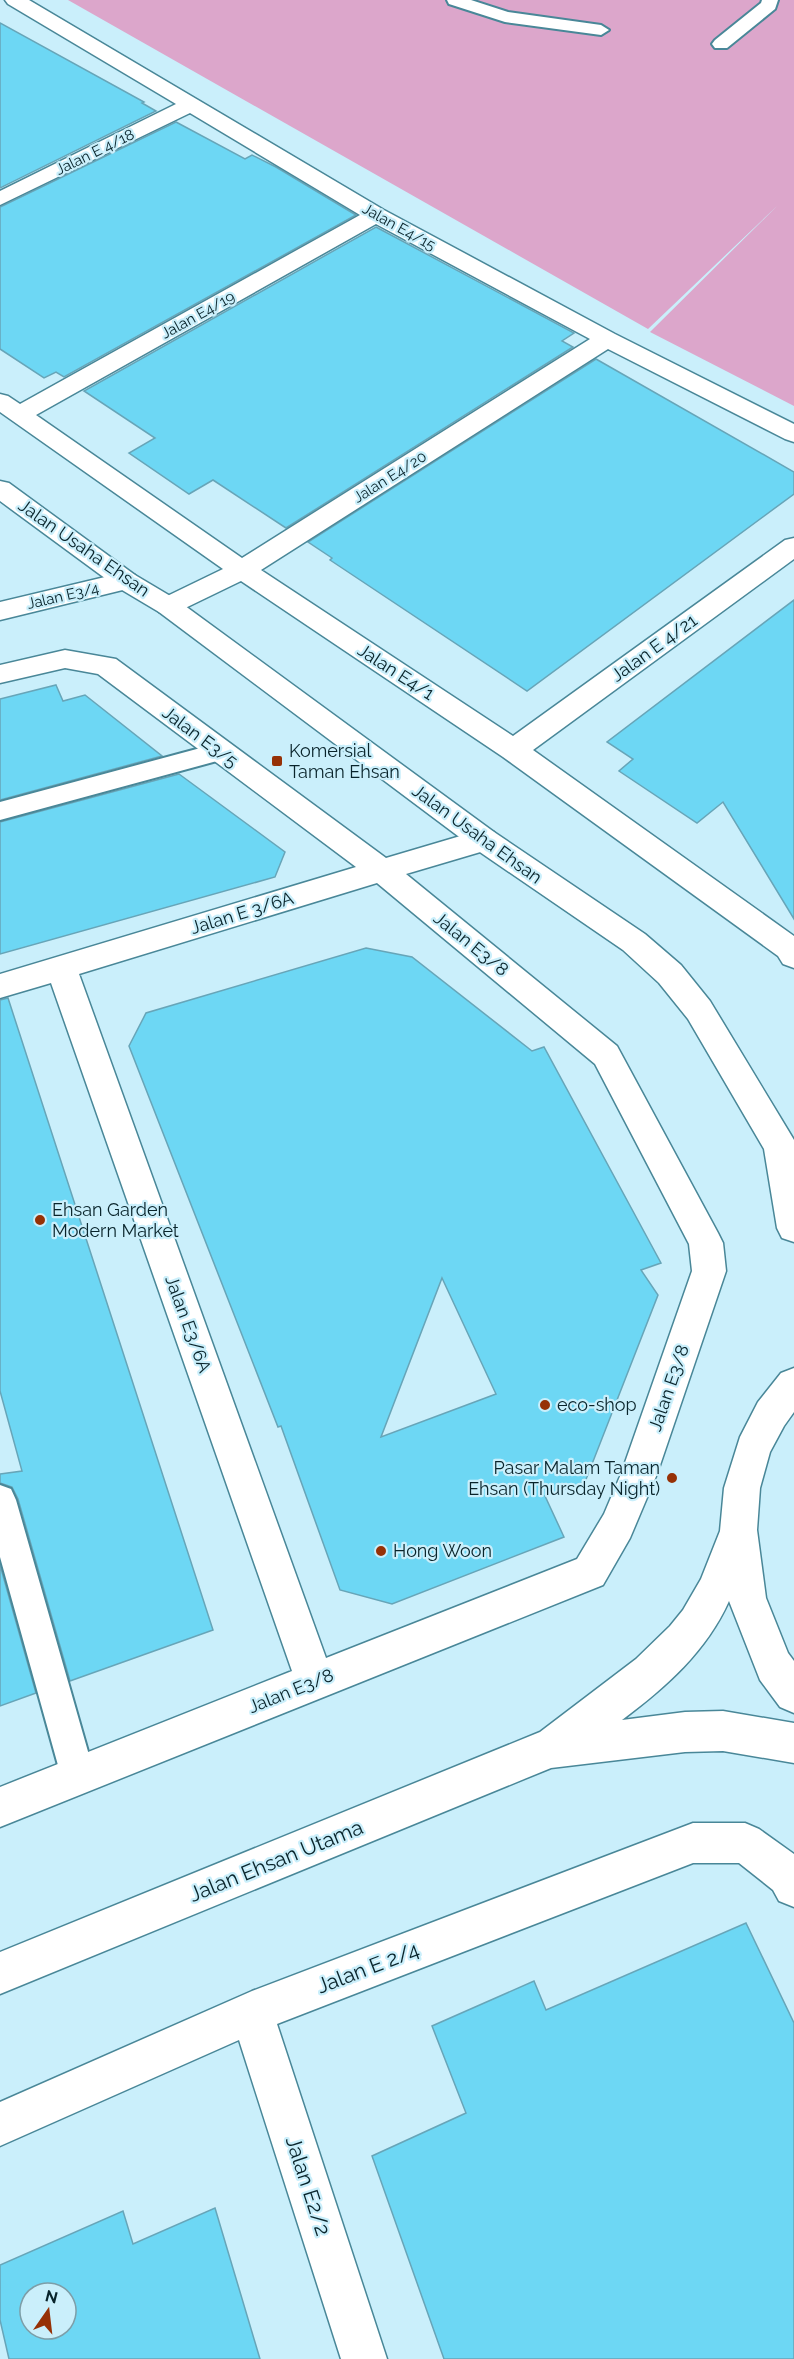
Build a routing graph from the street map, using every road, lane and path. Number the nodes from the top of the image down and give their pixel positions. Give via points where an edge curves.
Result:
1 (455, 0) edge
2 (770, 0) edge
3 (20, 1) edge
4 (0, 13) edge
5 (601, 30) dead end
6 (721, 44) dead end
7 (191, 105) junction
8 (0, 199) edge
9 (376, 215) junction
10 (607, 339) junction
11 (10, 408) edge
12 (794, 434) edge
13 (0, 489) edge
14 (794, 546) edge
15 (242, 570) junction
16 (126, 581) junction
17 (168, 606) junction
18 (0, 611) edge
19 (0, 674) edge
20 (513, 750) junction
21 (219, 752) junction
22 (0, 811) edge
23 (483, 840) junction
24 (382, 871) junction
25 (792, 950) edge
26 (61, 967) junction
27 (0, 986) edge
28 (787, 1154) edge
29 (794, 1228) edge
30 (794, 1384) edge
31 (0, 1500) edge
32 (738, 1530) junction
33 (315, 1681) junction
34 (794, 1693) edge
35 (794, 1743) edge
36 (551, 1748) junction
37 (78, 1776) junction
38 (0, 1807) edge
39 (794, 1886) edge
40 (0, 1973) edge
41 (252, 2012) junction
42 (0, 2124) edge
43 (364, 2359) edge

1 - 5 lane via 505,17
2 - 6 lane
3 - 4 street
3 - 7 street, Jalan E4/15
7 - 8 street, Jalan E 4/18
7 - 9 street, Jalan E4/15
9 - 10 street, Jalan E4/15
9 - 11 street, Jalan E4/19
10 - 12 street, Jalan E4/15
10 - 15 street, Jalan E4/20
11 - 15 street, Jalan E4/1
13 - 16 street, Jalan Usaha Ehsan
14 - 20 street, Jalan E 4/21
15 - 17 street, Jalan E4/20
15 - 20 street, Jalan E4/1
16 - 17 street, Jalan Usaha Ehsan
16 - 18 street, Jalan E3/4
17 - 23 street, Jalan Usaha Ehsan
19 - 21 street, Jalan E3/5 via 65,659 106,666
20 - 25 street, Jalan E4/1
21 - 22 lane
21 - 24 street, Jalan E3/5
23 - 24 street, Jalan E 3/6A
23 - 28 street, Jalan Usaha Ehsan via 634,942 670,974 699,1010
24 - 26 street, Jalan E 3/6A
24 - 33 street, Jalan E3/8 via 606,1055 706,1244 710,1271 639,1474 617,1526 590,1572
26 - 27 street, Jalan E 3/6A
26 - 33 street, Jalan E3/6A
28 - 29 street, Jalan Usaha Ehsan
30 - 32 street via 771,1414 753,1449 742,1488
31 - 37 lane
32 - 34 street via 747,1598 774,1666
32 - 36 street, Jalan Ehsan Utama via 717,1588 674,1650
33 - 37 street, Jalan E3/8
35 - 36 street, Jalan Ehsan Utama via 723,1731
36 - 40 street, Jalan Ehsan Utama
37 - 38 street, Jalan E3/8
39 - 41 street, Jalan E 2/4 via 788,1875 745,1844 693,1843
41 - 42 street, Jalan E 2/4
41 - 43 street, Jalan E2/2

